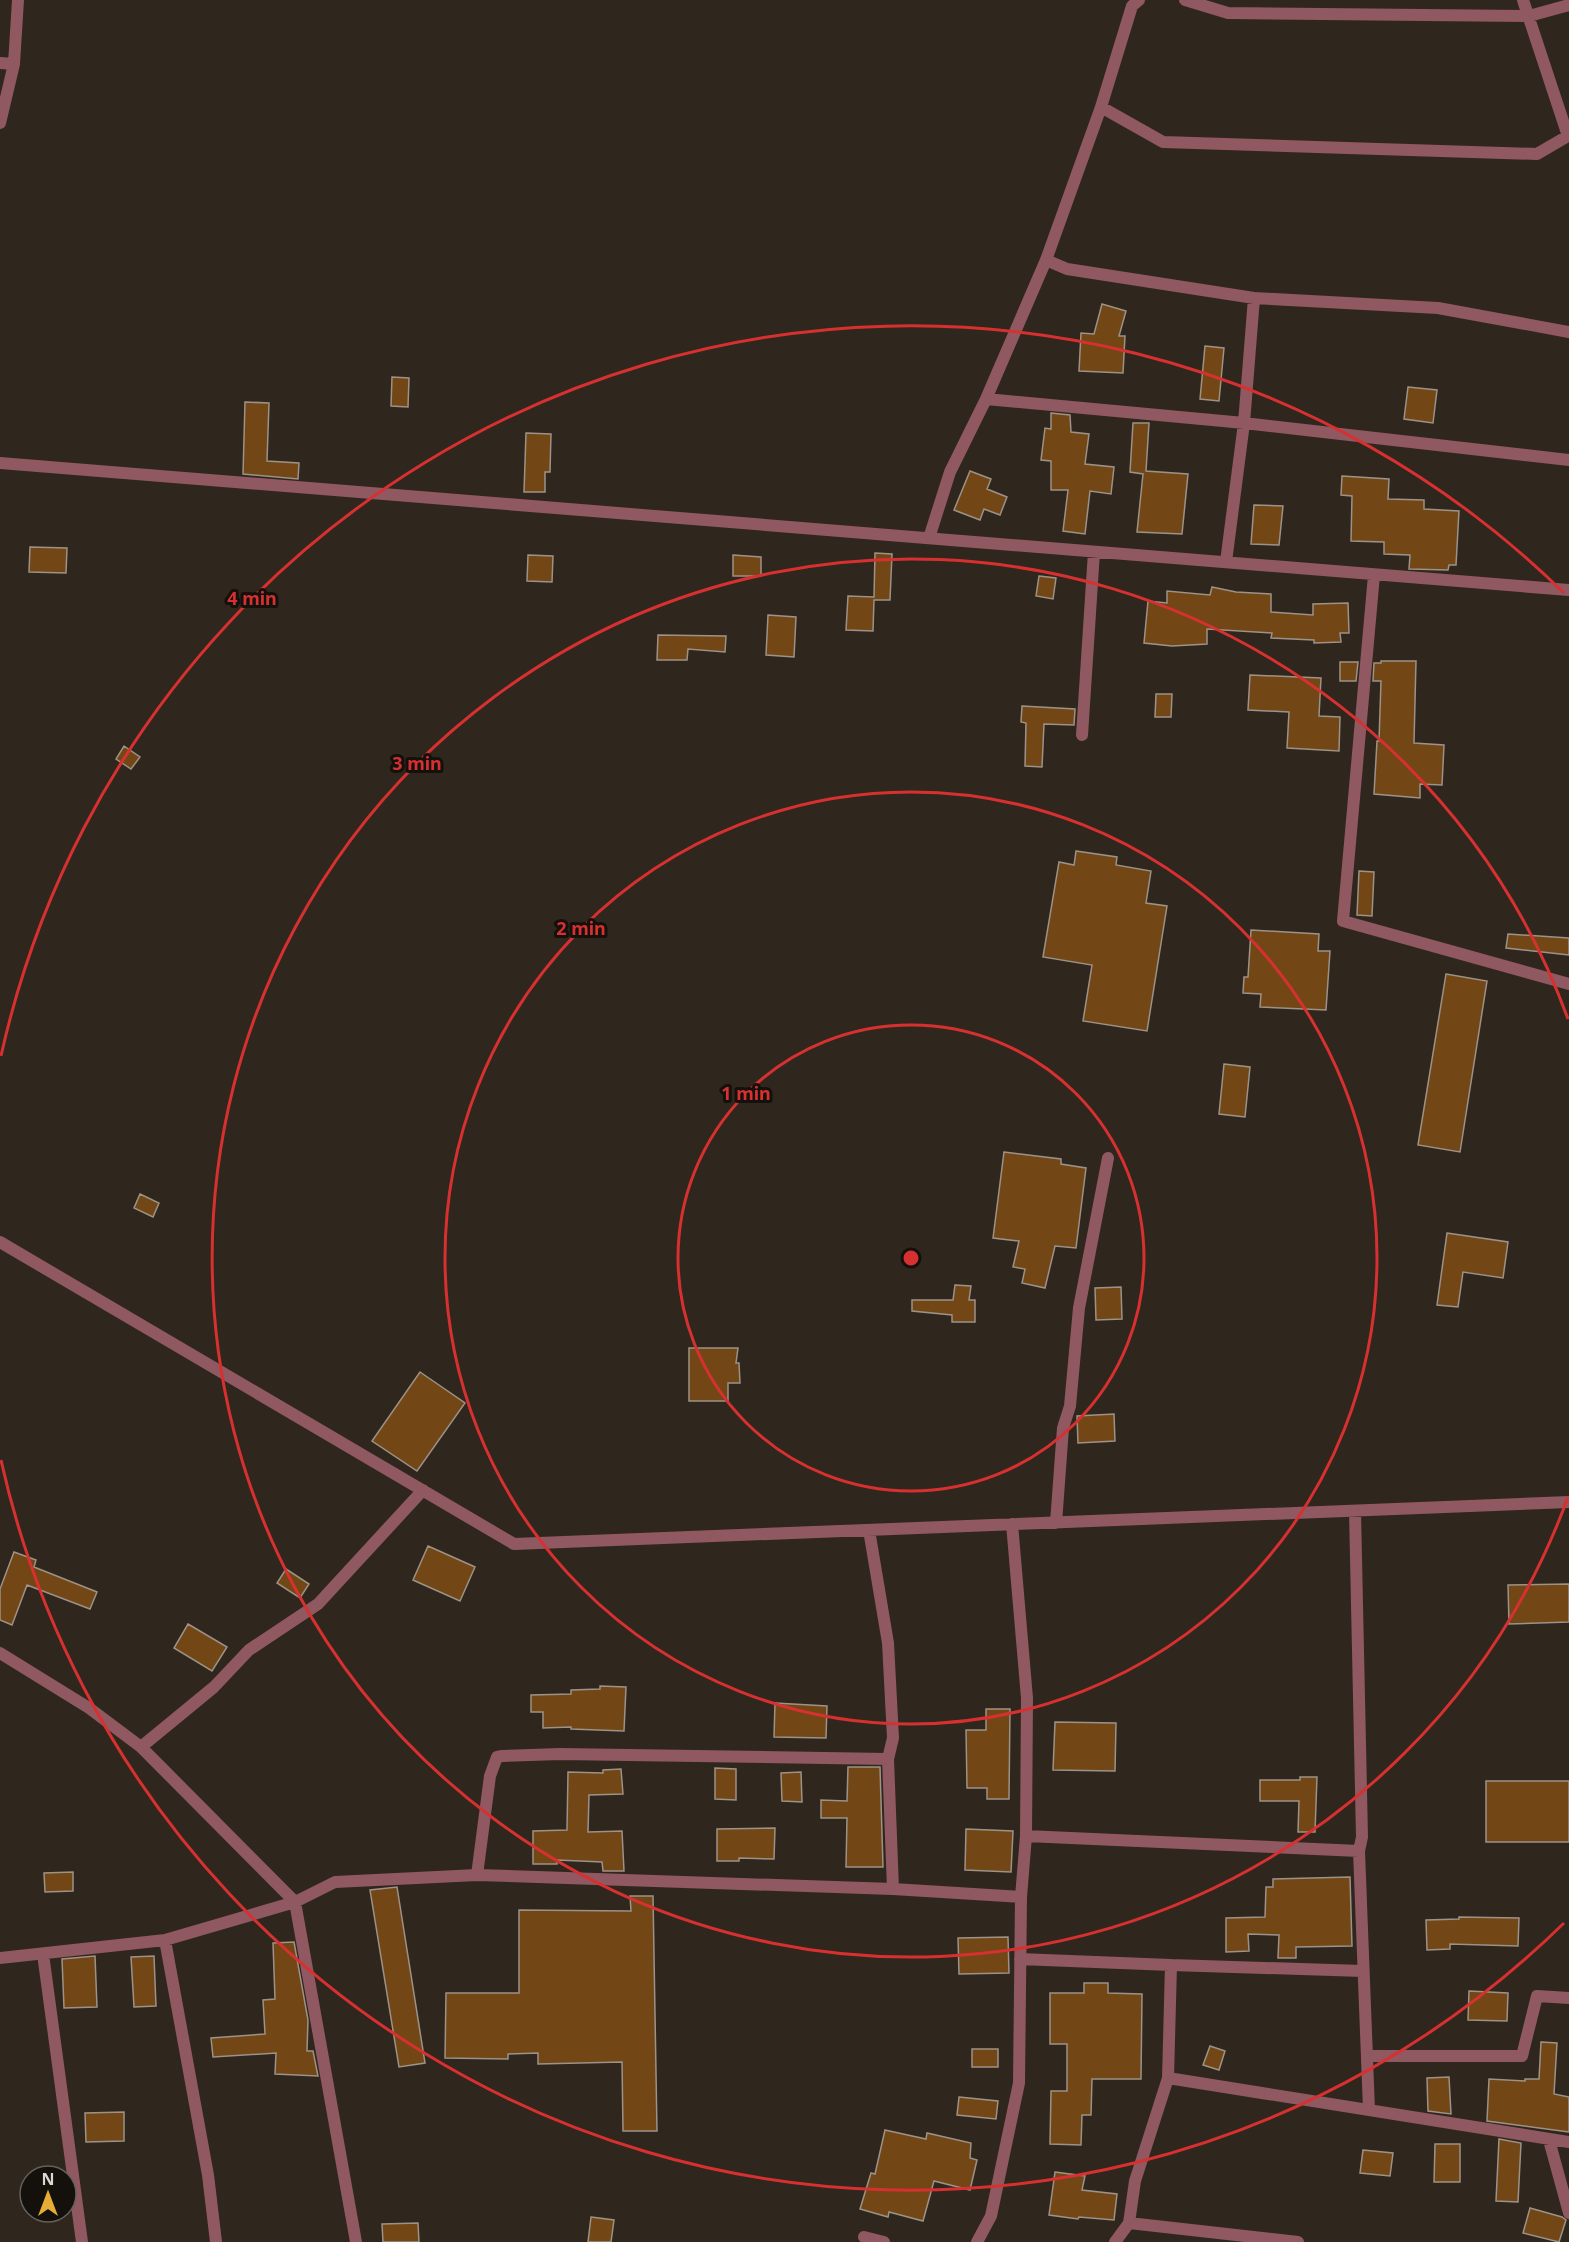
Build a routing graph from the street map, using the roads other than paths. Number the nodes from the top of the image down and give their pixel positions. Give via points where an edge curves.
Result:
1 (18, 0) edge
2 (1139, 0) edge
3 (1185, 0) edge
4 (1523, 0) edge
5 (1569, 5) edge
6 (1529, 16) junction
7 (0, 63) edge
8 (14, 64) junction
9 (1101, 107) junction
10 (0, 123) edge
11 (1046, 260) junction
12 (1254, 298) junction
13 (1569, 332) edge
14 (986, 399) junction
15 (1244, 423) junction
16 (1569, 460) edge
17 (0, 463) edge
18 (929, 538) junction
19 (1094, 552) junction
20 (1226, 562) junction
21 (1374, 574) junction
22 (1569, 590) edge
23 (1082, 735) dead end
24 (1569, 984) edge
25 (1108, 1158) dead end
26 (0, 1242) edge
27 (423, 1490) junction
28 (1569, 1502) edge
29 (1356, 1511) junction
30 (1056, 1523) junction
31 (1012, 1524) junction
32 (869, 1530) junction
33 (0, 1653) edge
34 (141, 1747) junction
35 (888, 1759) junction
36 (1026, 1836) junction
37 (1359, 1851) junction
38 (477, 1875) junction
39 (893, 1888) junction
40 (1020, 1897) junction
41 (296, 1902) junction
42 (165, 1940) junction
43 (43, 1954) junction
44 (0, 1958) edge
45 (1020, 1959) junction
46 (1171, 1965) junction
47 (1364, 1971) junction
48 (1569, 1998) edge
49 (1367, 2056) junction
50 (1168, 2078) junction
51 (1369, 2110) junction
52 (1549, 2140) junction
53 (1569, 2142) edge
54 (1569, 2213) edge
55 (1129, 2223) junction
56 (864, 2237) dead end
57 (82, 2242) edge
58 (216, 2242) edge
59 (356, 2242) edge
60 (884, 2242) edge
61 (977, 2242) edge
62 (1115, 2242) edge
63 (1298, 2242) edge

1 - 8 street
2 - 9 street via 1132,6
3 - 6 street via 1228,13
4 - 6 street
5 - 6 street
6 - 9 street via 1568,136 1537,154 1163,142
7 - 8 street
8 - 10 street
9 - 11 street
11 - 12 street via 1067,269
11 - 14 street
12 - 13 street via 1438,308
12 - 15 street
14 - 15 street
14 - 18 street via 950,472
15 - 16 street
15 - 20 street
17 - 18 street
18 - 19 street
19 - 20 street
19 - 23 street
20 - 21 street
21 - 22 street
21 - 24 street via 1343,921
25 - 30 street via 1079,1308 1070,1406 1063,1428
26 - 27 street
27 - 32 street via 514,1544
27 - 34 street via 318,1604 249,1650 214,1687
28 - 29 street
29 - 30 street
29 - 37 street via 1362,1837
30 - 31 street
31 - 32 street
31 - 36 street via 1027,1698
32 - 35 street via 888,1643 893,1738
33 - 34 street via 89,1708
34 - 41 street
35 - 38 street via 560,1754 496,1757 489,1776
35 - 39 street
36 - 37 street
36 - 40 street
37 - 47 street
38 - 39 street
38 - 41 street via 335,1882
39 - 40 street
40 - 45 street
41 - 42 street
41 - 59 street
42 - 43 street
42 - 58 street via 208,2175
43 - 44 street
43 - 57 street
45 - 46 street
45 - 61 street via 1019,2083 991,2216
46 - 47 street
46 - 50 street
47 - 49 street
48 - 49 street via 1537,1996 1522,2056
49 - 51 street
50 - 51 street
50 - 55 street via 1136,2181
51 - 52 street
52 - 53 street
52 - 54 street
55 - 62 street
55 - 63 street
56 - 60 street

